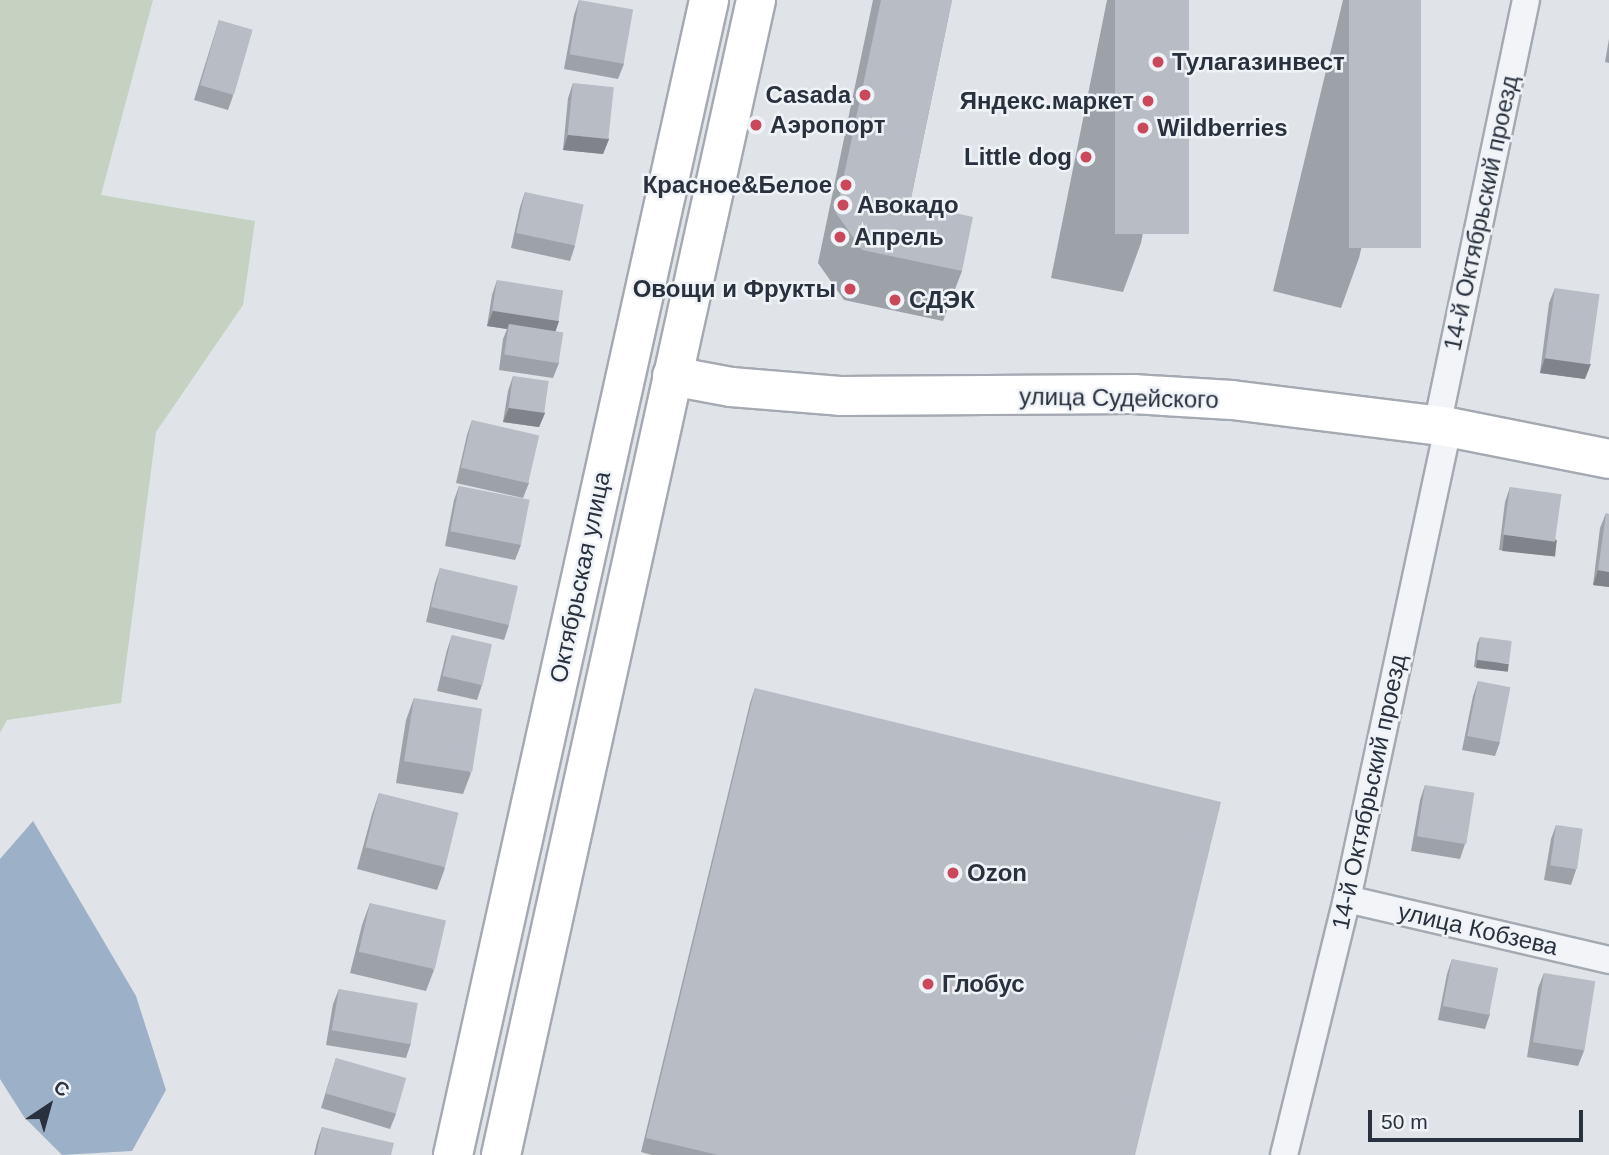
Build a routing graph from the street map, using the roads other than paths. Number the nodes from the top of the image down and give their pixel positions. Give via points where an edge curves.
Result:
1 (709, 0) edge
2 (755, 0) edge
3 (1525, 0) edge
4 (626, 368) junction
5 (672, 376) junction
6 (1443, 426) junction
7 (1609, 459) edge
8 (1347, 899) junction
9 (1609, 960) edge
10 (453, 1155) edge
11 (501, 1155) edge
12 (1284, 1155) edge

1 - 4 main road, Октябрьская улица
2 - 5 main road, Октябрьская улица
3 - 6 street, 14-й Октябрьский проезд
4 - 5 main road, улица Судейского
4 - 10 main road, Октябрьская улица
5 - 6 main road, улица Судейского via 731,387 840,396 1133,394 1232,400
5 - 11 main road, Октябрьская улица
6 - 7 main road, улица Судейского
6 - 8 street, 14-й Октябрьский проезд
8 - 9 street, улица Кобзева
8 - 12 street, 14-й Октябрьский проезд

